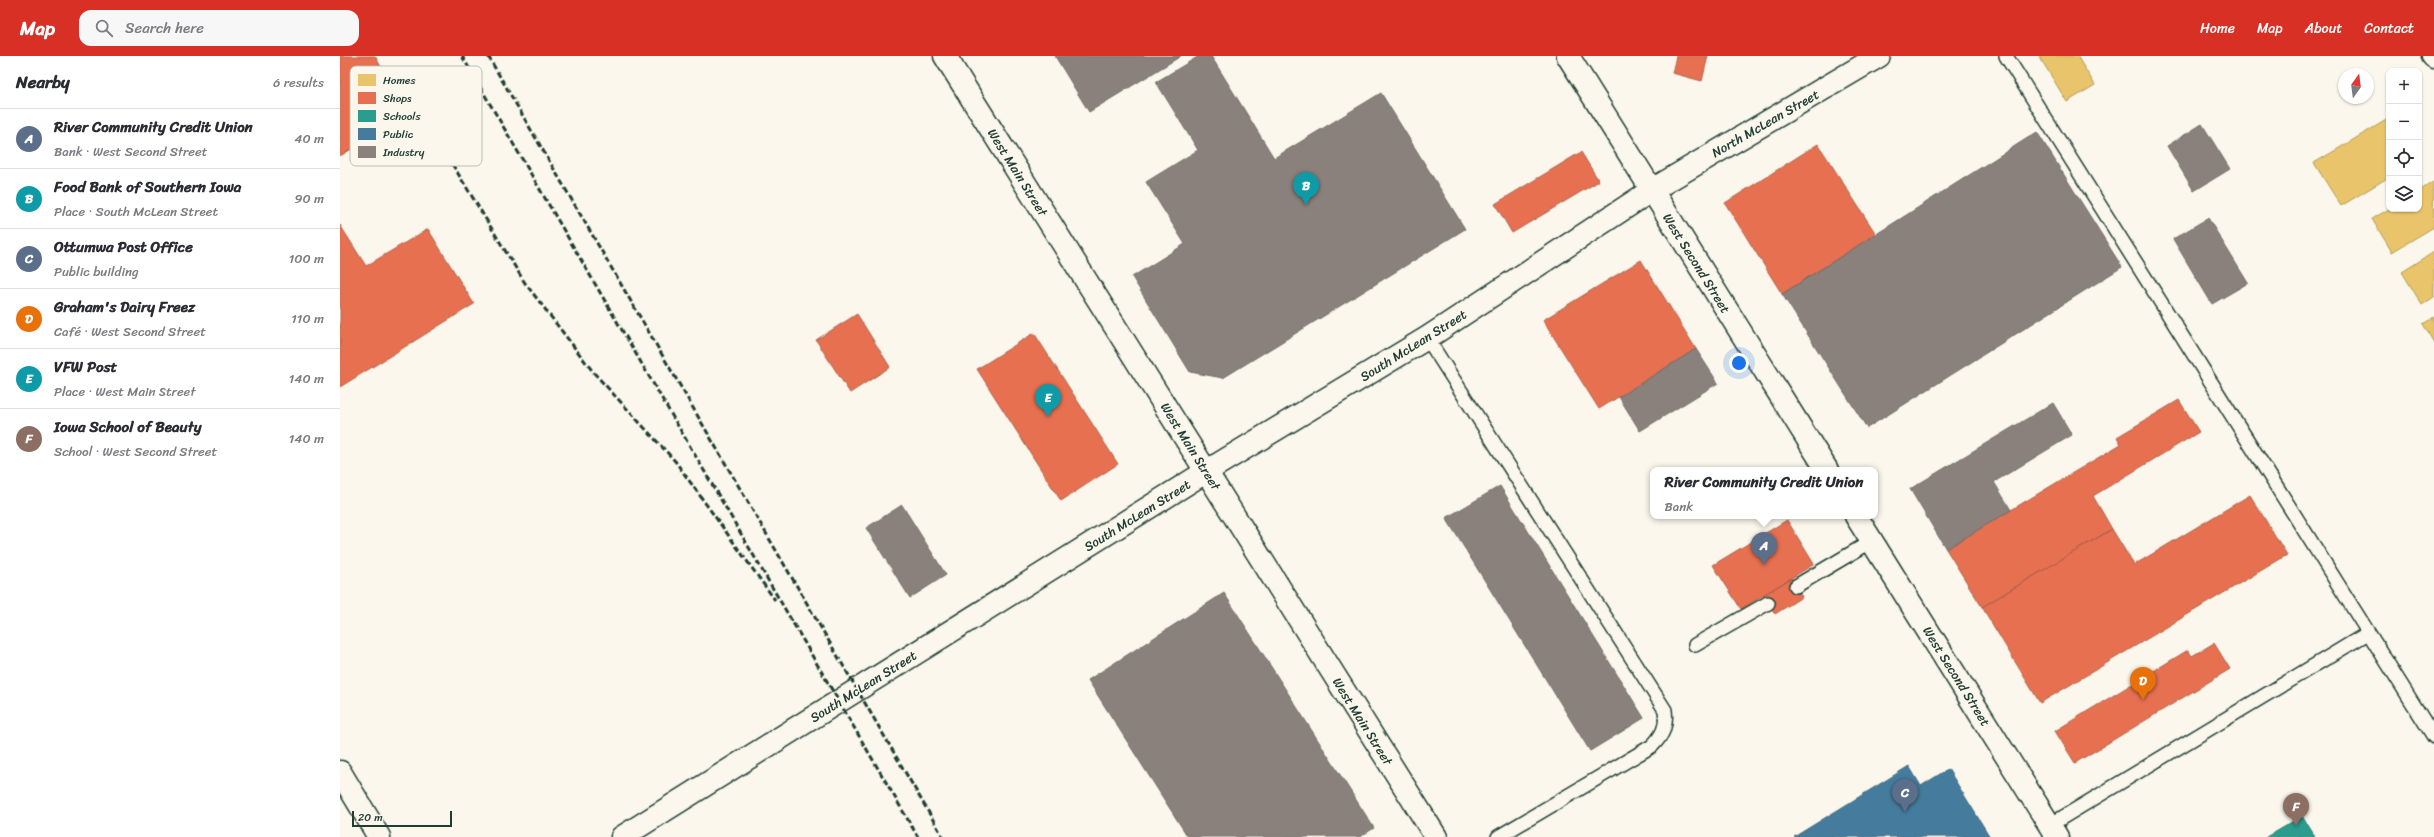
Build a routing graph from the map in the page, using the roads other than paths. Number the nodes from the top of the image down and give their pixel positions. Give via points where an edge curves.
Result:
1 (945, 56) edge
2 (1568, 56) edge
3 (1879, 56) edge
4 (2006, 56) edge
5 (1652, 190) junction
6 (1427, 338) junction
7 (1825, 467) edge
8 (1207, 471) junction
9 (1858, 519) edge
10 (1872, 540) junction
11 (1796, 586) dead end
12 (1768, 603) dead end
13 (2368, 633) junction
14 (1695, 645) dead end
15 (2434, 737) edge
16 (340, 772) edge
17 (2054, 831) edge
18 (380, 837) edge
19 (622, 837) edge
20 (1436, 837) edge
21 (1498, 837) edge

1 - 8 main road, West Main Street
2 - 5 main road, West Second Street
3 - 5 main road, North McLean Street
4 - 13 lane
5 - 6 main road, South McLean Street
5 - 7 main road, West Second Street
6 - 8 main road, South McLean Street
6 - 21 lane via 1665,710 1664,731 1652,746
8 - 19 main road, South McLean Street
8 - 20 main road, West Main Street
9 - 10 main road, West Second Street
10 - 11 lane
10 - 17 main road, West Second Street
12 - 14 lane
13 - 15 lane
13 - 17 lane
16 - 18 main road

